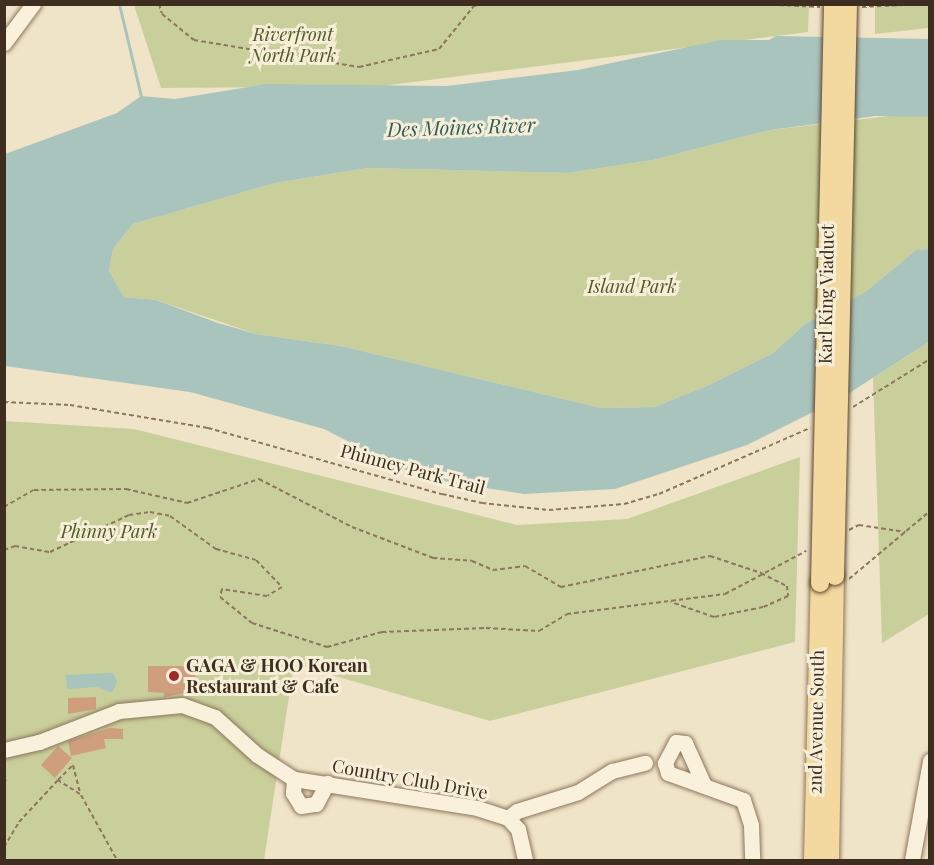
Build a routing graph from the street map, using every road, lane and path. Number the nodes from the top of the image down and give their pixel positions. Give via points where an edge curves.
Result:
1 (33, 4) edge
2 (159, 4) edge
3 (481, 4) edge
4 (833, 4) edge
5 (848, 4) edge
6 (4, 43) edge
7 (930, 359) edge
8 (4, 402) edge
9 (850, 409) dead end
10 (818, 424) dead end
11 (4, 507) edge
12 (930, 511) edge
13 (4, 550) edge
14 (761, 573) junction
15 (834, 579) junction
16 (670, 601) junction
17 (4, 750) edge
18 (930, 761) edge
19 (645, 763) dead end
20 (294, 779) junction
21 (58, 780) junction
22 (327, 783) junction
23 (705, 785) dead end
24 (80, 794) junction
25 (508, 818) junction
26 (4, 836) edge
27 (9, 837) junction
28 (4, 847) edge
29 (117, 861) edge
30 (525, 861) edge
31 (752, 861) edge
32 (813, 861) edge
33 (830, 861) edge
34 (912, 861) edge

1 - 6 street
2 - 3 path via 162,14 194,40 359,67 439,49 474,6
4 - 15 main road, Karl King Viaduct, bridge
5 - 15 main road, Karl King Viaduct, bridge
7 - 9 path
8 - 10 path, Phinney Park Trail via 70,405 208,428 442,494 549,510 624,504 659,494
11 - 14 path via 34,490 126,489 187,503 259,480 352,527 434,558 472,561 493,570 525,566 561,587 710,555
12 - 15 path
13 - 16 path via 15,546 50,552 129,515 150,512 170,516 216,549 256,560 282,587 267,596 222,589 220,597 252,623 327,647 382,632 486,628 539,631 567,614
14 - 16 path via 725,594
14 - 16 path via 787,586 788,596 763,608 714,617
15 - 32 main road, 2nd Avenue South
15 - 33 main road
17 - 20 street via 39,742 119,711 182,705 214,717 257,755
18 - 34 street
19 - 25 street via 612,771 578,792 517,811
20 - 22 street, Country Club Drive
20 - 22 street via 293,793 301,806 316,804
21 - 24 path
21 - 24 path via 74,765
21 - 27 path
22 - 25 street, Country Club Drive via 477,808
23 - 31 street via 743,800 751,825
24 - 29 path
25 - 30 street, Country Club Drive via 518,829
26 - 27 path
27 - 28 path

